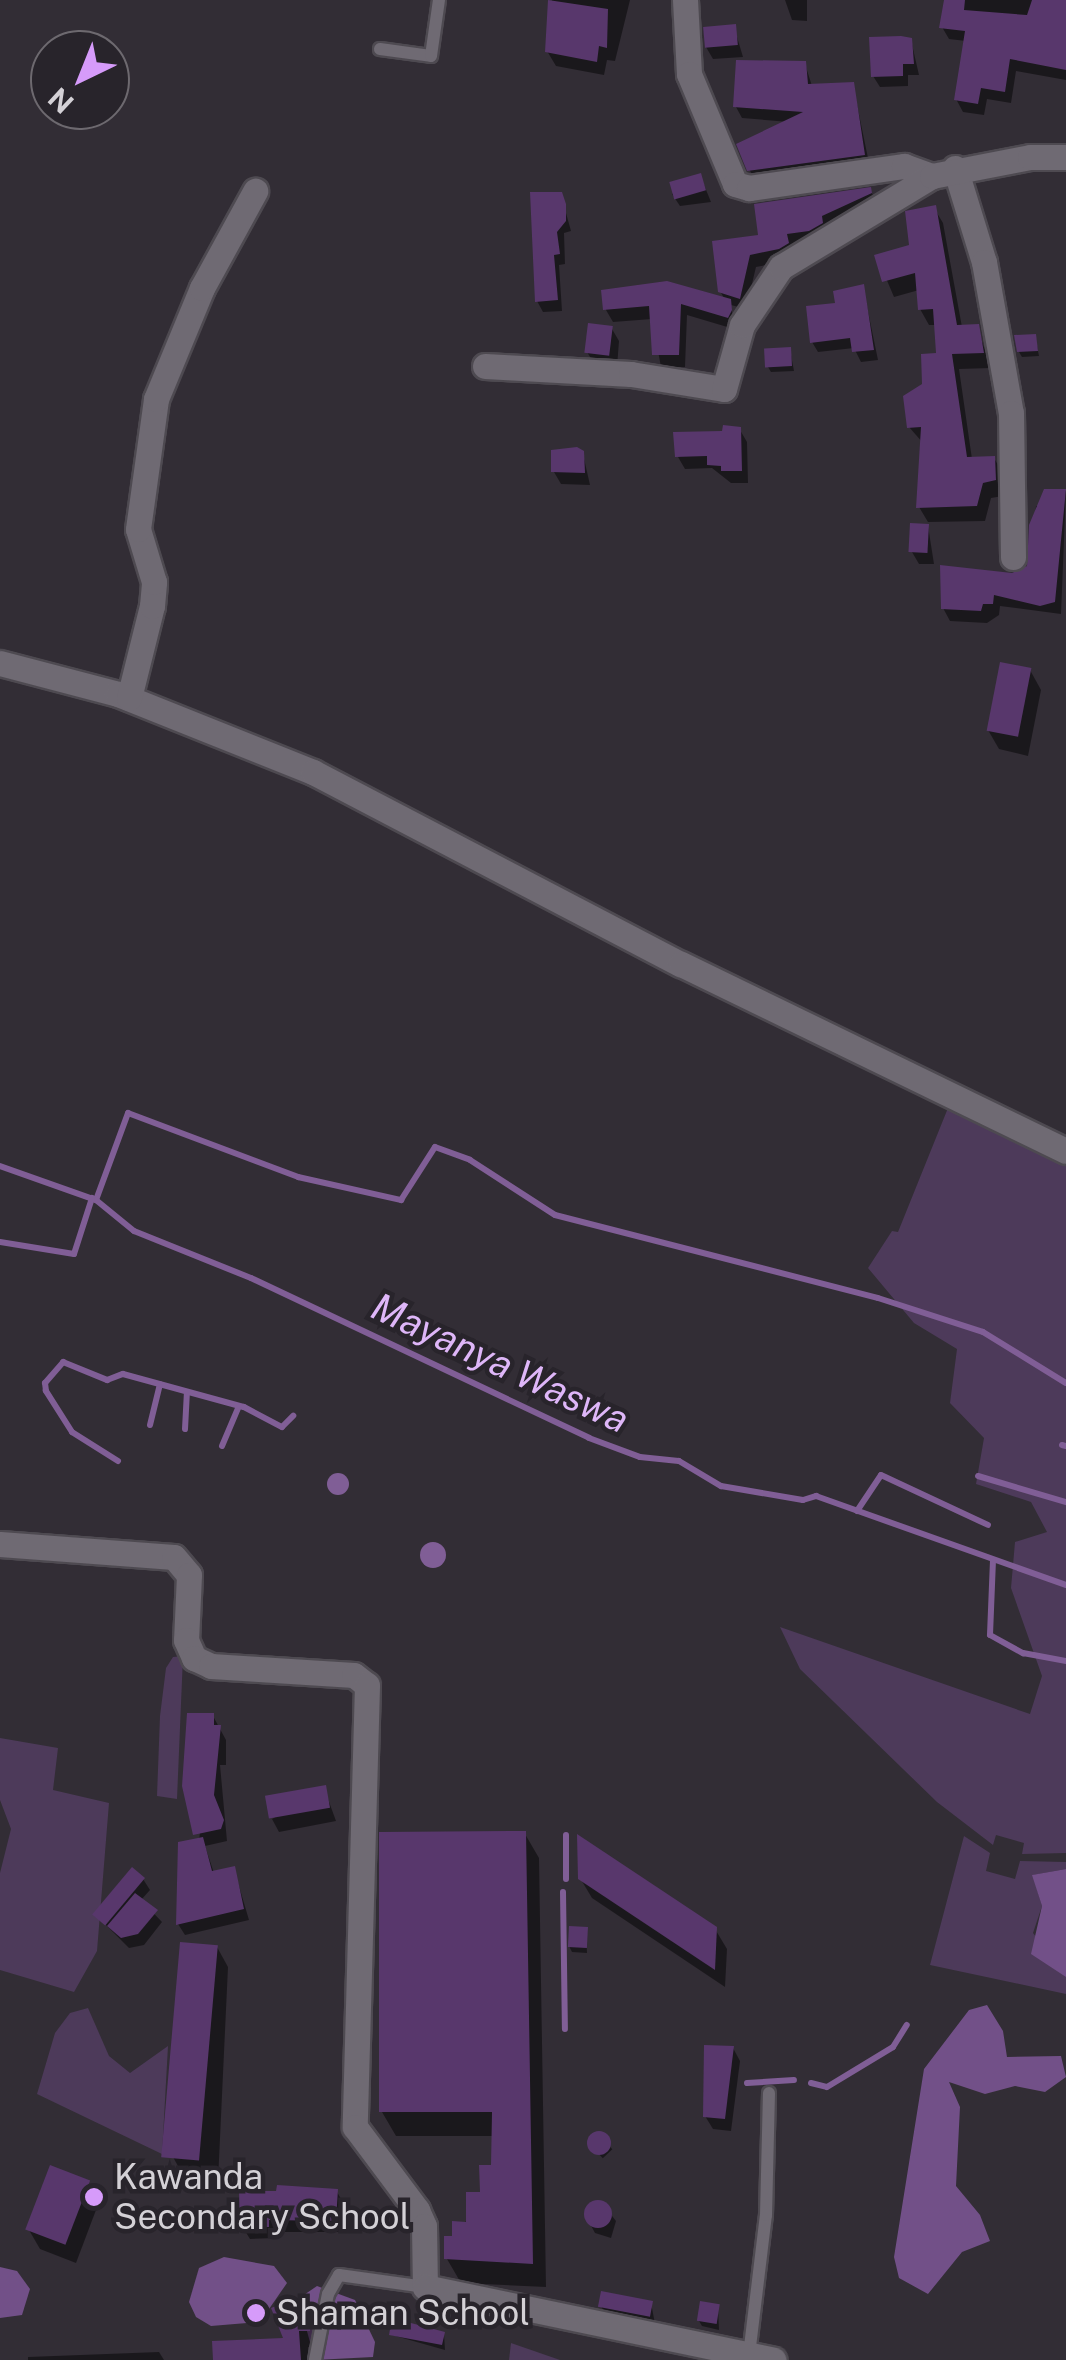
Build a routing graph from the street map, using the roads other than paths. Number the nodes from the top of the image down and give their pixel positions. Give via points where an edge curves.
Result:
1 (438, 0) edge
2 (685, 0) edge
3 (380, 49) dead end
4 (1066, 157) edge
5 (944, 172) junction
6 (255, 191) dead end
7 (485, 366) dead end
8 (1013, 557) dead end
9 (0, 662) edge
10 (130, 698) junction
11 (1066, 1151) edge
12 (0, 1544) edge
13 (768, 2093) dead end
14 (425, 2287) junction
15 (761, 2357) edge
16 (314, 2360) edge

1 - 3 lane via 431,56
2 - 5 street via 689,74 735,184 749,188 904,166
4 - 5 street
5 - 7 street via 769,277 742,325 724,389 631,374
5 - 8 street via 984,262 1011,413
6 - 10 street via 202,288 156,399 138,530 154,582 152,606
9 - 10 street
10 - 11 street via 313,772 682,964
12 - 14 street via 174,1557 189,1574 186,1640 194,1658 211,1666 354,1675 367,1685 355,2127 424,2226
13 - 15 lane
14 - 15 street
14 - 16 lane via 339,2275 328,2294

